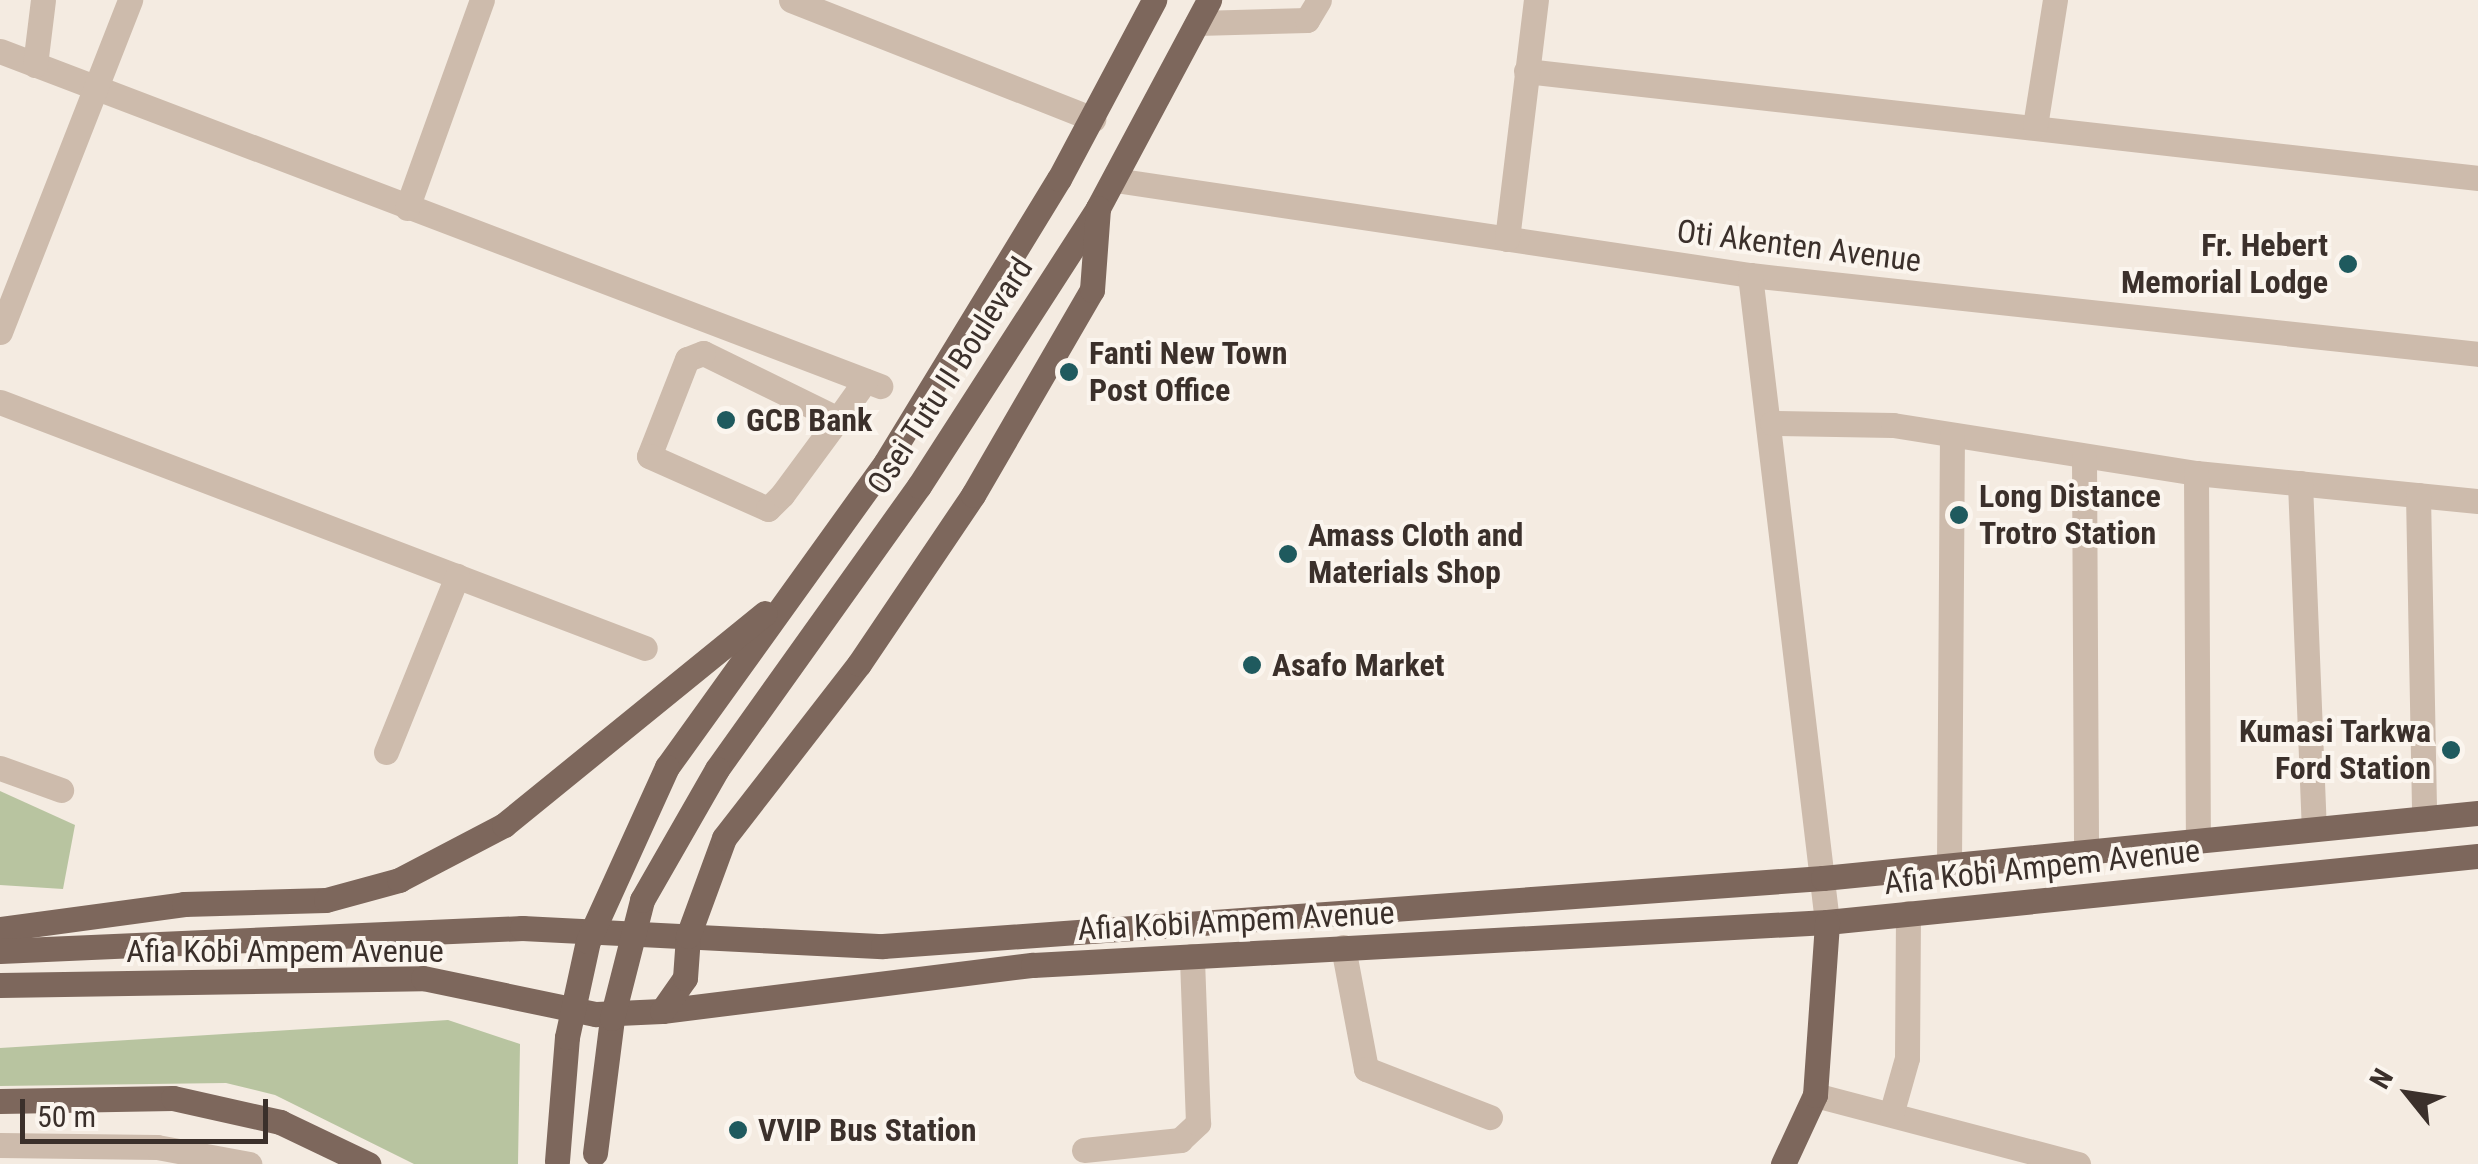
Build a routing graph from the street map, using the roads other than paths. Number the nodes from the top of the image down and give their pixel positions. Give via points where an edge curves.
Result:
1 (43, 0) edge
2 (130, 0) edge
3 (482, 0) edge
4 (791, 0) edge
5 (1154, 0) edge
6 (1209, 0) edge
7 (1319, 0) edge
8 (1536, 0) edge
9 (2056, 0) edge
10 (1196, 23) junction
11 (0, 52) edge
12 (35, 65) junction
13 (1526, 71) junction
14 (91, 84) junction
15 (1093, 118) junction
16 (2035, 126) junction
17 (2478, 178) edge
18 (1115, 180) junction
19 (407, 208) junction
20 (1098, 208) junction
21 (1507, 238) junction
22 (1750, 275) junction
23 (0, 332) edge
24 (2478, 354) edge
25 (0, 402) edge
26 (838, 418) junction
27 (1772, 423) junction
28 (1952, 435) junction
29 (2084, 458) junction
30 (2196, 473) junction
31 (2300, 483) junction
32 (2418, 495) junction
33 (2478, 501) edge
34 (457, 576) junction
35 (796, 587) junction
36 (645, 648) dead end
37 (386, 752) dead end
38 (0, 768) edge
39 (60, 790) dead end
40 (2478, 812) edge
41 (2424, 819) junction
42 (2314, 828) junction
43 (2198, 837) junction
44 (2086, 848) junction
45 (2478, 856) edge
46 (1949, 862) junction
47 (1824, 878) junction
48 (1908, 913) junction
49 (1827, 922) junction
50 (0, 929) edge
51 (688, 936) junction
52 (1343, 946) junction
53 (0, 952) edge
54 (1192, 956) junction
55 (0, 985) edge
56 (662, 1011) junction
57 (1814, 1095) junction
58 (0, 1101) edge
59 (1892, 1111) junction
60 (1490, 1117) dead end
61 (0, 1145) edge
62 (1084, 1150) dead end
63 (249, 1164) edge
64 (368, 1164) edge
65 (557, 1164) edge
66 (595, 1164) edge
67 (1783, 1164) edge
68 (2078, 1164) edge

1 - 12 street
2 - 14 street
3 - 19 street
4 - 15 street
5 - 15 main road, Osei Tutu II Boulevard
6 - 10 main road, Osei Tutu II Boulevard
7 - 10 street via 1308,20
8 - 13 street
9 - 16 street
10 - 18 main road, Osei Tutu II Boulevard
11 - 12 street
12 - 14 street
13 - 16 street
13 - 21 street
14 - 19 street
14 - 23 street
15 - 35 main road, Osei Tutu II Boulevard via 886,462
16 - 17 street
18 - 20 main road, Osei Tutu II Boulevard
18 - 21 street, Oti Akenten Avenue
19 - 26 street via 872,383
20 - 51 main road via 1092,290 973,495 859,664 724,838
20 - 66 main road, Osei Tutu II Boulevard, bridge via 919,486 717,769 642,900 612,1018
21 - 22 street, Oti Akenten Avenue
22 - 24 street, Oti Akenten Avenue
22 - 27 street
25 - 34 street
26 - 26 street via 768,509 650,456 687,359 703,353
27 - 28 street
27 - 47 street
28 - 29 street
28 - 46 street
29 - 30 street
29 - 44 street
30 - 31 street
30 - 43 street
31 - 32 street
31 - 42 street
32 - 33 street
32 - 41 street
34 - 36 street
34 - 37 street
35 - 50 main road via 504,826 359,894 184,904
35 - 65 main road, Osei Tutu II Boulevard, bridge via 666,767 588,942 567,1037
38 - 39 street
40 - 41 main road, Afia Kobi Ampem Avenue
41 - 42 main road, Afia Kobi Ampem Avenue
42 - 43 main road, Afia Kobi Ampem Avenue
43 - 44 main road, Afia Kobi Ampem Avenue
44 - 46 main road, Afia Kobi Ampem Avenue
45 - 48 main road, Afia Kobi Ampem Avenue
46 - 47 main road, Afia Kobi Ampem Avenue
47 - 49 street
47 - 51 main road, Afia Kobi Ampem Avenue via 884,946
48 - 49 main road, Afia Kobi Ampem Avenue
48 - 59 street via 1907,1058
49 - 52 main road, Afia Kobi Ampem Avenue
49 - 57 main road
51 - 53 main road, Afia Kobi Ampem Avenue via 522,928
51 - 56 main road via 685,978
52 - 54 main road, Afia Kobi Ampem Avenue
52 - 60 street via 1366,1069
54 - 56 main road, Afia Kobi Ampem Avenue via 1033,965
54 - 62 street via 1198,1123 1180,1140
55 - 56 main road, Afia Kobi Ampem Avenue via 423,978 596,1014
57 - 59 street
57 - 67 main road
58 - 64 main road via 173,1098 280,1122
59 - 68 street
61 - 63 street via 157,1146

